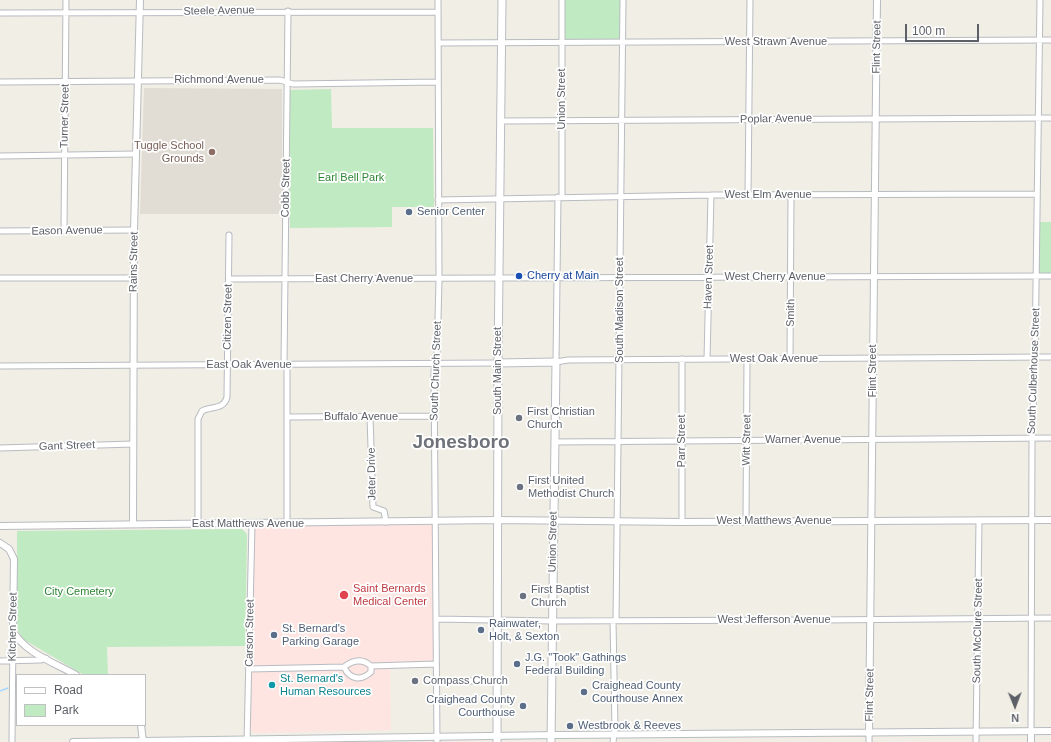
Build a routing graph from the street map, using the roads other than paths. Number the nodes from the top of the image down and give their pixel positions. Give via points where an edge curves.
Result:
1 (66, 0) edge
2 (140, 0) edge
3 (438, 0) edge
4 (502, 0) edge
5 (562, 0) edge
6 (623, 0) edge
7 (750, 0) edge
8 (877, 0) edge
9 (1040, 0) edge
10 (288, 11) junction
11 (140, 12) junction
12 (438, 12) junction
13 (0, 13) edge
14 (66, 13) junction
15 (1040, 40) junction
16 (1051, 40) edge
17 (877, 41) junction
18 (750, 42) junction
19 (438, 43) junction
20 (562, 43) junction
21 (622, 43) junction
22 (502, 44) junction
23 (139, 80) junction
24 (0, 82) edge
25 (65, 82) junction
26 (287, 82) junction
27 (438, 82) junction
28 (876, 118) junction
29 (1038, 118) junction
30 (1051, 118) edge
31 (562, 120) junction
32 (621, 120) junction
33 (749, 120) junction
34 (501, 121) junction
35 (136, 154) junction
36 (64, 155) junction
37 (0, 156) edge
38 (1037, 194) junction
39 (711, 195) junction
40 (748, 195) junction
41 (791, 195) junction
42 (874, 195) junction
43 (560, 197) junction
44 (620, 197) junction
45 (500, 199) junction
46 (438, 200) junction
47 (134, 230) junction
48 (0, 231) edge
49 (64, 231) junction
50 (229, 235) dead end
51 (1036, 276) junction
52 (1051, 276) edge
53 (792, 277) junction
54 (874, 277) junction
55 (0, 278) edge
56 (134, 278) junction
57 (708, 278) junction
58 (229, 279) junction
59 (285, 279) junction
60 (499, 279) junction
61 (557, 279) junction
62 (620, 279) junction
63 (439, 280) junction
64 (1035, 357) junction
65 (1051, 357) edge
66 (682, 359) junction
67 (707, 359) junction
68 (747, 359) junction
69 (790, 359) junction
70 (873, 359) junction
71 (619, 360) junction
72 (556, 362) junction
73 (498, 363) junction
74 (286, 364) junction
75 (435, 364) junction
76 (134, 365) junction
77 (227, 365) junction
78 (0, 366) edge
79 (435, 416) junction
80 (288, 417) junction
81 (370, 417) junction
82 (1032, 438) junction
83 (1051, 438) edge
84 (872, 440) junction
85 (747, 441) junction
86 (555, 442) junction
87 (618, 442) junction
88 (682, 442) junction
89 (133, 444) junction
90 (0, 448) edge
91 (497, 520) junction
92 (979, 520) junction
93 (1032, 520) junction
94 (1051, 520) edge
95 (553, 521) junction
96 (746, 521) junction
97 (871, 521) junction
98 (386, 522) junction
99 (435, 522) junction
100 (617, 522) junction
101 (682, 522) junction
102 (133, 524) junction
103 (198, 524) junction
104 (252, 524) junction
105 (287, 524) junction
106 (0, 526) edge
107 (0, 543) edge
108 (1032, 618) junction
109 (1051, 618) edge
110 (436, 619) junction
111 (496, 619) junction
112 (978, 619) junction
113 (871, 620) junction
114 (552, 621) junction
115 (615, 621) junction
116 (13, 631) junction
117 (46, 658) junction
118 (0, 661) edge
119 (12, 661) junction
120 (436, 664) junction
121 (371, 666) junction
122 (344, 667) junction
123 (249, 669) junction
124 (74, 674) edge
125 (436, 681) junction
126 (496, 681) junction
127 (141, 726) edge
128 (1051, 731) edge
129 (977, 732) junction
130 (1031, 732) junction
131 (869, 734) junction
132 (496, 739) edge
133 (551, 739) edge
134 (613, 739) edge
135 (355, 740) edge
136 (437, 740) edge
137 (143, 741) edge
138 (247, 741) edge
139 (12, 742) edge
140 (73, 742) edge
141 (869, 742) edge
142 (976, 742) edge
143 (1031, 742) edge

1 - 14 street, Turner Street
2 - 11 street, Rains Street
3 - 12 street, South Church Street
4 - 22 main road, South Main Street
5 - 20 street, Union Street
6 - 21 street, South Madison Street
7 - 18 street
8 - 17 street, Flint Street
9 - 15 street, South Culberhouse Street
10 - 11 street, Steele Avenue
10 - 12 street, Steele Avenue
10 - 26 street, Cobb Street
11 - 14 street, Steele Avenue
11 - 23 street, Rains Street
12 - 19 street, South Church Street
13 - 14 street, Steele Avenue
14 - 25 street, Turner Street
15 - 16 street, West Strawn Avenue
15 - 17 street, West Strawn Avenue
15 - 29 street, South Culberhouse Street
17 - 18 street, West Strawn Avenue
17 - 28 street, Flint Street
18 - 21 street, West Strawn Avenue
18 - 33 street
19 - 22 street, West Strawn Avenue
19 - 27 street, South Church Street
20 - 21 street, West Strawn Avenue
20 - 22 street, West Strawn Avenue
20 - 31 street, Union Street
21 - 32 street, South Madison Street
22 - 34 main road, South Main Street
23 - 25 street, Richmond Avenue
23 - 26 street, Richmond Avenue
23 - 35 street, Rains Street
24 - 25 street, Richmond Avenue
25 - 36 street, Turner Street
26 - 27 street, Richmond Avenue
26 - 59 street, Cobb Street
27 - 46 street, South Church Street
28 - 29 street, Poplar Avenue
28 - 33 street, Poplar Avenue
28 - 42 street, Flint Street
29 - 30 street, Poplar Avenue
29 - 38 street, South Culberhouse Street
31 - 32 street, Poplar Avenue
31 - 34 street, Poplar Avenue
31 - 43 street, Union Street
32 - 33 street, Poplar Avenue
32 - 44 street, South Madison Street
33 - 40 street
34 - 45 main road, South Main Street
35 - 36 street
35 - 47 street, Rains Street
36 - 37 street
36 - 49 street, Turner Street
38 - 42 street, West Elm Avenue
38 - 51 street, South Culberhouse Street
39 - 40 street, West Elm Avenue
39 - 44 street, West Elm Avenue
39 - 57 street, Haven Street
40 - 41 street, West Elm Avenue
41 - 42 street, West Elm Avenue
41 - 53 street, Smith
42 - 54 street, Flint Street
43 - 44 street, West Elm Avenue
43 - 45 street, West Elm Avenue
43 - 61 street, Union Street
44 - 62 street, South Madison Street
45 - 46 street, West Elm Avenue
45 - 60 main road, South Main Street
46 - 63 street, South Church Street
47 - 49 street, Eason Avenue
47 - 56 street, Rains Street
48 - 49 street, Eason Avenue
50 - 58 street, Citizen Street
51 - 52 street, West Cherry Avenue
51 - 54 street, West Cherry Avenue
51 - 64 street, South Culberhouse Street
53 - 54 street, West Cherry Avenue
53 - 57 street, West Cherry Avenue
53 - 69 street, Smith
54 - 70 street, Flint Street
55 - 56 street
56 - 76 street, Rains Street
57 - 62 street, West Cherry Avenue
57 - 67 street, Haven Street
58 - 59 street, East Cherry Avenue
58 - 77 street, Citizen Street
59 - 63 street, East Cherry Avenue
59 - 74 street, Cobb Street
60 - 61 street, West Cherry Avenue
60 - 63 street, East Cherry Avenue
60 - 73 main road, South Main Street
61 - 62 street, West Cherry Avenue
61 - 72 street, Union Street
62 - 71 street, South Madison Street
63 - 75 street, South Church Street
64 - 65 street, West Oak Avenue
64 - 70 street, West Oak Avenue
64 - 82 street, South Culberhouse Street
66 - 67 street, West Oak Avenue
66 - 71 street, West Oak Avenue
66 - 88 street, Parr Street
67 - 68 street, West Oak Avenue
68 - 69 street, West Oak Avenue
68 - 85 street, Witt Street
69 - 70 street, West Oak Avenue
70 - 84 street, Flint Street
71 - 72 street, West Oak Avenue
71 - 87 street, South Madison Street
72 - 73 main road, West Oak Avenue
72 - 86 main road, Union Street
73 - 75 street, East Oak Avenue
73 - 91 main road, South Main Street
74 - 75 street, East Oak Avenue
74 - 77 street, East Oak Avenue
74 - 80 street, Cobb Street
75 - 79 street, South Church Street
76 - 77 street, East Oak Avenue
76 - 78 street, East Oak Avenue
76 - 89 street, Rains Street
77 - 103 street, Citizen Street via 226,402 222,406 202,411 198,419
79 - 81 street, Buffalo Avenue
79 - 99 street, South Church Street
80 - 81 street, Buffalo Avenue
80 - 105 street, Cobb Street
81 - 98 street, Jeter Drive via 373,507 384,511
82 - 83 street, Warner Avenue
82 - 84 street, Warner Avenue
82 - 93 street, South Culberhouse Street
84 - 85 street, Warner Avenue
84 - 97 street, Flint Street
85 - 88 street, Warner Avenue
85 - 96 street, Witt Street
86 - 87 street, Warner Avenue
86 - 95 main road, Union Street
87 - 88 street, Warner Avenue
87 - 100 street, South Madison Street
88 - 101 street, Parr Street
89 - 90 street, Gant Street
89 - 102 street, Rains Street
91 - 95 street, West Matthews Avenue
91 - 99 street, East Matthews Avenue
91 - 111 main road, South Main Street
92 - 93 street, West Matthews Avenue
92 - 97 street, West Matthews Avenue
92 - 112 street, South McClure Street
93 - 94 street, West Matthews Avenue
93 - 108 street, South Culberhouse Street
95 - 100 street, West Matthews Avenue
95 - 114 main road, Union Street
96 - 97 street, West Matthews Avenue
96 - 101 street, West Matthews Avenue
97 - 113 street, Flint Street
98 - 99 street, East Matthews Avenue
98 - 105 street, East Matthews Avenue
99 - 110 street, South Church Street
100 - 101 street, West Matthews Avenue
100 - 115 street, South Madison Street
102 - 103 street, East Matthews Avenue
102 - 106 street, East Matthews Avenue
103 - 104 street, East Matthews Avenue
104 - 105 street, East Matthews Avenue
104 - 123 street, Carson Street
107 - 116 street, Kitchen Street via 9,549 14,559
108 - 109 street, West Jefferson Avenue
108 - 112 street, West Jefferson Avenue
108 - 130 street, South Culberhouse Street
110 - 111 street, West Jefferson Avenue
110 - 120 street, South Church Street
111 - 114 street, West Jefferson Avenue
111 - 126 main road, South Main Street
112 - 113 street, West Jefferson Avenue
112 - 129 street, South McClure Street
113 - 115 street, West Jefferson Avenue
113 - 131 street, Flint Street
114 - 115 street, West Jefferson Avenue
114 - 133 main road, Union Street
115 - 134 street, South Madison Street
116 - 117 street via 20,642
116 - 119 street, Kitchen Street
117 - 119 street
117 - 124 street
118 - 119 street
119 - 139 street, Kitchen Street
120 - 121 street
120 - 125 street, South Church Street
121 - 122 street via 357,660
121 - 122 street via 370,672 359,679 350,675
122 - 123 street
123 - 138 street, Carson Street
125 - 126 street
125 - 136 street, South Church Street
126 - 132 main road, South Main Street
127 - 137 street
128 - 130 street
129 - 130 street
129 - 131 street
129 - 142 street, South McClure Street
130 - 143 street, South Culberhouse Street
131 - 134 street
131 - 141 street, Flint Street
132 - 133 street
132 - 136 street
133 - 134 street
135 - 136 street
135 - 138 street
137 - 138 street
137 - 140 street

